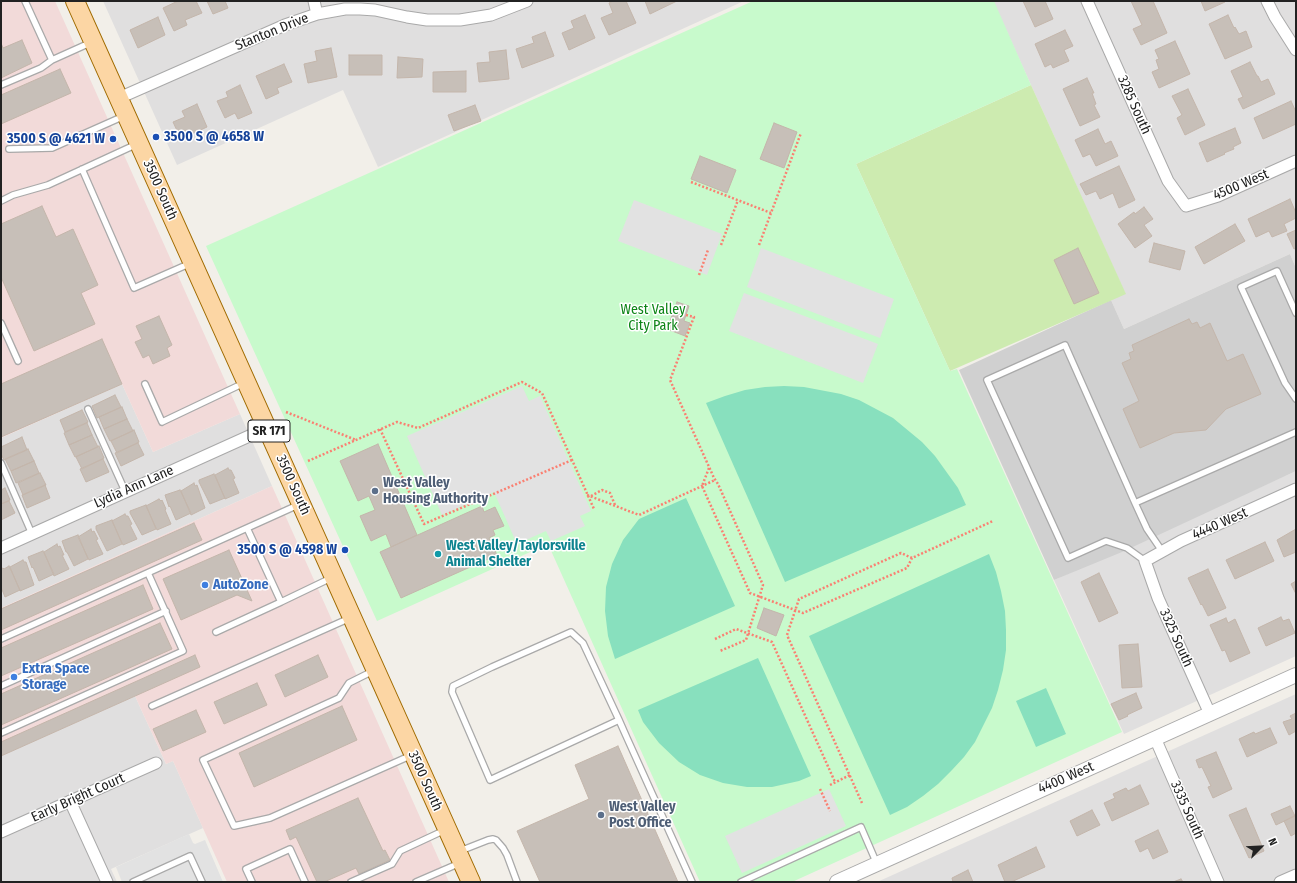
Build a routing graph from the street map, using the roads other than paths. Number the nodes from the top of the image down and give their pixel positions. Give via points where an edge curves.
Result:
1 (25, 1) edge
2 (75, 1) edge
3 (314, 1) edge
4 (527, 1) edge
5 (1087, 1) edge
6 (1267, 1) edge
7 (317, 14) junction
8 (94, 42) junction
9 (1296, 50) edge
10 (52, 60) junction
11 (1, 85) edge
12 (119, 98) junction
13 (126, 115) junction
14 (139, 143) junction
15 (9, 149) dead end
16 (1296, 161) edge
17 (82, 169) junction
18 (1, 201) edge
19 (1186, 206) joint
20 (193, 262) junction
21 (1296, 313) edge
22 (1, 323) edge
23 (18, 361) dead end
24 (246, 382) junction
25 (145, 384) dead end
26 (1294, 391) edge
27 (1296, 399) edge
28 (88, 409) dead end
29 (267, 428) junction
30 (1296, 432) edge
31 (1, 463) edge
32 (1296, 489) edge
33 (125, 491) junction
34 (1135, 503) junction
35 (301, 504) junction
36 (247, 528) junction
37 (32, 534) junction
38 (1, 548) edge
39 (1162, 552) junction
40 (1145, 561) junction
41 (148, 572) junction
42 (334, 577) junction
43 (281, 602) junction
44 (166, 611) junction
45 (352, 617) junction
46 (216, 632) dead end
47 (1, 639) edge
48 (375, 670) junction
49 (1296, 675) edge
50 (1, 686) edge
51 (152, 706) dead end
52 (1210, 714) junction
53 (619, 720) junction
54 (1, 733) edge
55 (1155, 738) junction
56 (414, 755) junction
57 (156, 763) dead end
58 (70, 801) junction
59 (447, 829) junction
60 (1, 832) edge
61 (459, 857) junction
62 (877, 864) junction
63 (1296, 875) edge
64 (106, 882) edge
65 (133, 882) edge
66 (202, 882) edge
67 (252, 882) edge
68 (305, 882) edge
69 (351, 882) edge
70 (416, 882) edge
71 (471, 882) edge
72 (517, 882) edge
73 (692, 882) edge
74 (741, 882) edge
75 (837, 882) edge
76 (1218, 882) edge
77 (1280, 882) edge

1 - 10 lane
2 - 8 main road, 3500 South / SR 171
3 - 7 street
4 - 7 street, Stanton Drive via 492,15 460,20 427,20 360,9
5 - 19 street, 3285 South via 1168,181
6 - 9 street
7 - 12 street, Stanton Drive via 285,25
8 - 10 lane
8 - 12 main road, 3500 South / SR 171
10 - 11 lane via 41,68
12 - 13 main road, 3500 South / SR 171
13 - 14 main road, 3500 South / SR 171
13 - 15 lane via 52,148
14 - 17 lane
14 - 20 main road, 3500 South / SR 171
16 - 19 street, 4500 West via 1218,196
17 - 18 lane via 48,185
17 - 20 lane via 134,288
20 - 24 main road, 3500 South / SR 171
21 - 26 lane via 1277,271 1241,287 1285,383
22 - 23 lane
24 - 25 lane via 162,422
24 - 29 main road, 3500 South / SR 171
26 - 27 lane
28 - 33 lane
29 - 33 street, Lydia Ann Lane
29 - 35 main road, 3500 South / SR 171
30 - 34 lane
31 - 37 lane
32 - 39 street, 4440 West
33 - 37 street, Lydia Ann Lane
34 - 39 lane
34 - 40 lane via 1065,345 987,380 1068,558 1106,541 1127,548
35 - 36 lane
35 - 42 main road, 3500 South / SR 171
36 - 41 lane
36 - 43 lane
37 - 38 street, Lydia Ann Lane
39 - 40 street, 4440 West
40 - 52 street, 3325 South via 1158,598
41 - 44 lane
41 - 47 lane
42 - 43 lane
42 - 45 main road, 3500 South / SR 171
43 - 46 lane
44 - 50 lane
44 - 54 lane via 184,651
45 - 48 main road, 3500 South / SR 171
45 - 51 lane
48 - 56 main road, 3500 South / SR 171
48 - 56 lane via 349,683 339,698 202,760 234,826 270,818
49 - 52 street, 4400 West
52 - 55 street, 4400 West
53 - 53 lane via 583,642 571,632 453,686 452,692 490,780
53 - 73 lane
55 - 62 street, 4400 West
55 - 76 street, 3335 South
56 - 59 main road, 3500 South / SR 171
57 - 58 street, Early Bright Court
58 - 60 street, Early Bright Court
58 - 64 street
59 - 61 main road, 3500 South / SR 171
59 - 69 lane via 400,851 392,864
61 - 70 lane
61 - 71 main road, 3500 South / SR 171
61 - 72 lane via 488,840 496,840 507,855
62 - 74 lane via 861,827
62 - 75 street, 4400 West
63 - 77 street
65 - 66 lane via 190,856
67 - 68 lane via 246,869 290,849

